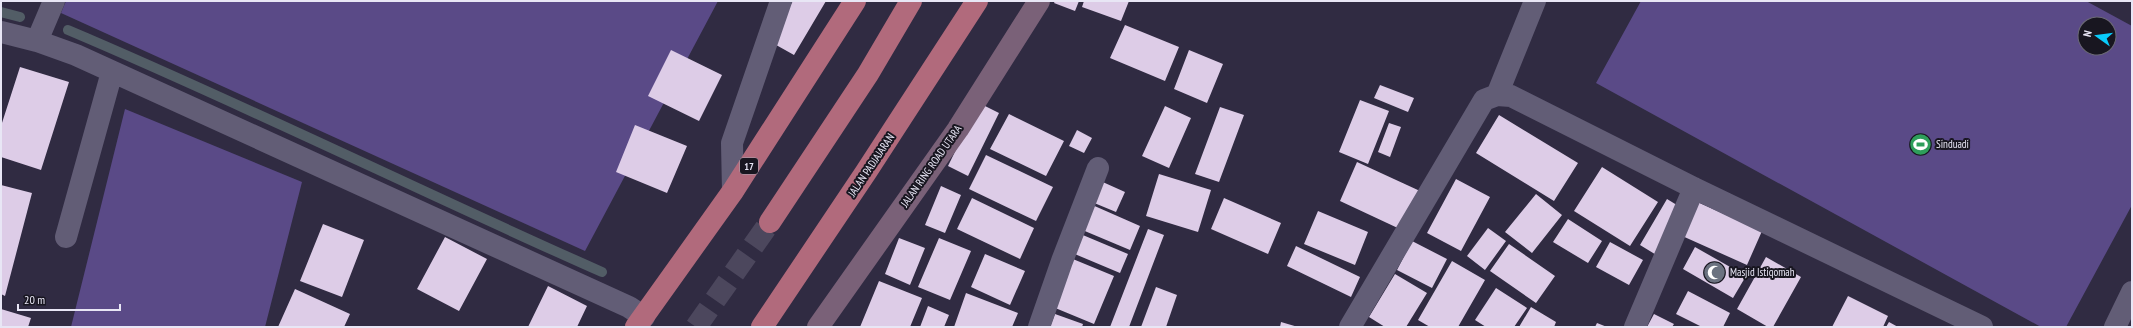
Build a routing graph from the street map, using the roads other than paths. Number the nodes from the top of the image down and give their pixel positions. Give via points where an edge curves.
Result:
1 (54, 1) edge
2 (781, 1) edge
3 (855, 1) edge
4 (912, 1) edge
5 (1039, 1) edge
6 (1535, 1) edge
7 (975, 5) edge
8 (1, 32) edge
9 (37, 41) junction
10 (112, 72) junction
11 (1497, 95) junction
12 (1098, 168) dead end
13 (1694, 188) junction
14 (733, 191) junction
15 (770, 222) tunnel mouth
16 (66, 237) dead end
17 (2132, 292) edge
18 (640, 322) edge
19 (762, 327) edge
20 (818, 327) edge
21 (1040, 327) edge
22 (1350, 327) edge
23 (1635, 327) edge
24 (1982, 327) edge
25 (2115, 327) edge

1 - 9 street
2 - 14 street via 732,143
3 - 14 highway, 17
4 - 15 highway via 868,74
5 - 20 street, JALAN RING ROAD UTARA via 958,129
6 - 11 street
7 - 19 highway, JALAN PADJAJARAN
8 - 9 street
9 - 10 street
10 - 16 street
10 - 18 street via 622,304
11 - 13 street via 1511,96
11 - 22 street via 1484,100
12 - 21 street
13 - 23 street
13 - 24 street
14 - 18 highway, 17
17 - 25 street

